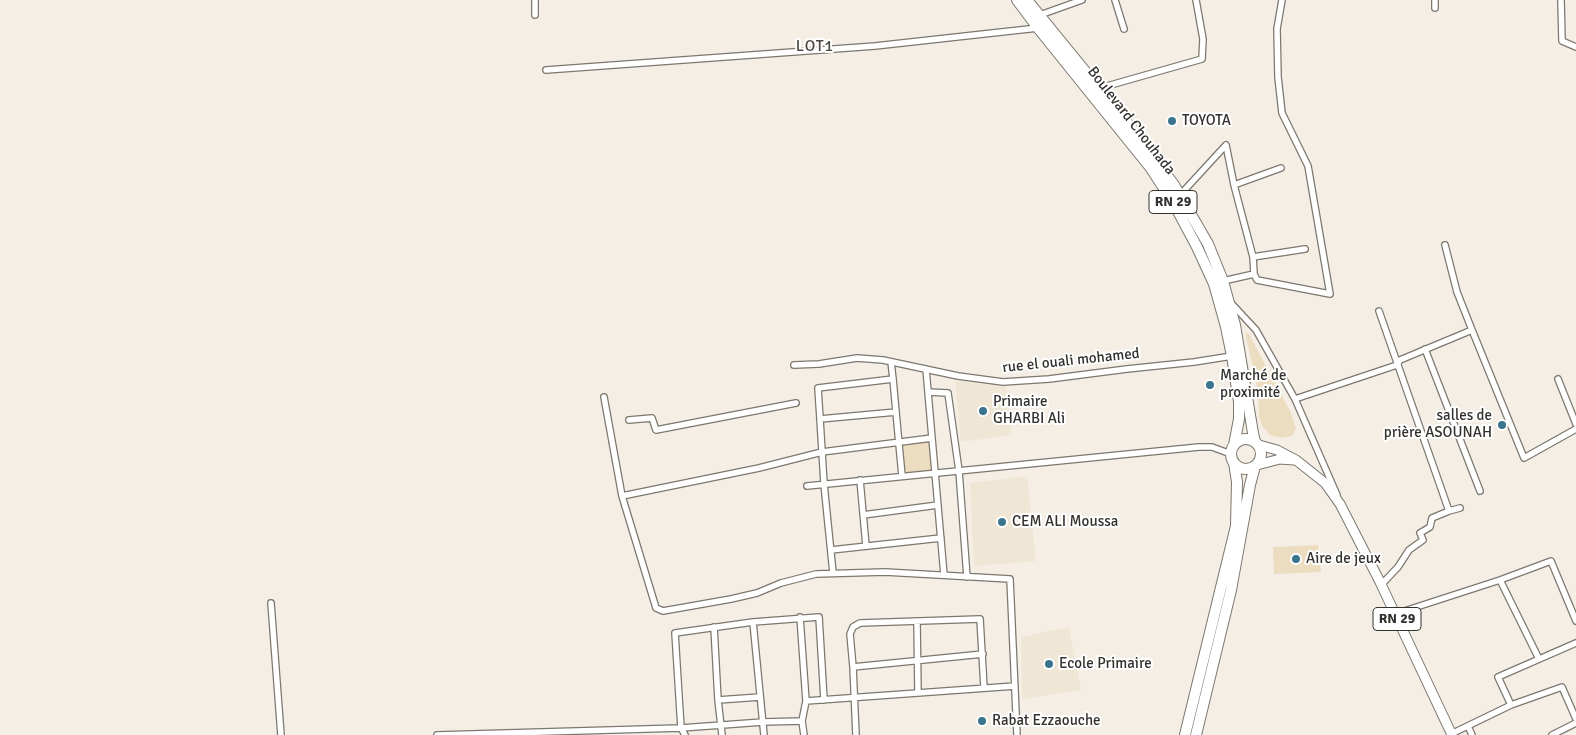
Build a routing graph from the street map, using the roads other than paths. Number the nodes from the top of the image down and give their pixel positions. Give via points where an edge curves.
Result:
1 (535, 0) edge
2 (1017, 0) edge
3 (1027, 0) edge
4 (1082, 0) edge
5 (1116, 0) edge
6 (1196, 0) edge
7 (1282, 0) edge
8 (1434, 0) edge
9 (1561, 0) edge
10 (1435, 8) dead end
11 (535, 15) dead end
12 (1034, 17) junction
13 (1038, 28) junction
14 (1124, 29) dead end
15 (1576, 46) edge
16 (546, 70) dead end
17 (1100, 88) junction
18 (1281, 168) dead end
19 (1234, 185) junction
20 (1180, 195) junction
21 (1446, 245) dead end
22 (1305, 249) dead end
23 (1253, 257) junction
24 (1254, 274) junction
25 (1223, 282) junction
26 (1228, 300) junction
27 (1379, 310) dead end
28 (1472, 330) junction
29 (1425, 348) junction
30 (1232, 356) junction
31 (891, 362) junction
32 (794, 365) dead end
33 (1397, 365) junction
34 (926, 369) junction
35 (893, 379) junction
36 (1558, 379) dead end
37 (928, 392) junction
38 (604, 397) dead end
39 (1295, 399) junction
40 (796, 403) dead end
41 (896, 412) junction
42 (820, 419) junction
43 (630, 420) dead end
44 (1576, 424) edge
45 (1576, 429) edge
46 (932, 438) junction
47 (899, 443) junction
48 (1257, 444) junction
49 (822, 452) junction
50 (1233, 454) junction
51 (1296, 460) junction
52 (1256, 466) junction
53 (958, 470) junction
54 (935, 472) junction
55 (902, 476) junction
56 (860, 480) junction
57 (824, 484) junction
58 (807, 486) dead end
59 (1480, 491) dead end
60 (622, 496) junction
61 (1340, 504) junction
62 (938, 505) junction
63 (1460, 508) dead end
64 (1449, 511) junction
65 (863, 515) junction
66 (941, 538) junction
67 (866, 546) junction
68 (831, 550) junction
69 (833, 573) junction
70 (944, 576) junction
71 (967, 577) junction
72 (1500, 580) junction
73 (1381, 585) junction
74 (271, 603) dead end
75 (1395, 614) junction
76 (800, 617) junction
77 (916, 621) junction
78 (1576, 621) edge
79 (753, 622) junction
80 (714, 627) junction
81 (1576, 643) edge
82 (983, 654) junction
83 (917, 659) junction
84 (1538, 659) junction
85 (853, 667) junction
86 (1015, 686) junction
87 (984, 688) junction
88 (918, 693) junction
89 (760, 697) junction
90 (854, 697) junction
91 (718, 700) junction
92 (824, 700) junction
93 (806, 701) junction
94 (1511, 705) junction
95 (1576, 719) edge
96 (802, 721) junction
97 (763, 722) junction
98 (1576, 723) edge
99 (722, 725) junction
100 (1468, 726) junction
101 (681, 728) junction
102 (1451, 734) edge
103 (281, 735) edge
104 (438, 735) edge
105 (685, 735) edge
106 (722, 735) edge
107 (764, 735) edge
108 (804, 735) edge
109 (856, 735) edge
110 (1018, 735) edge
111 (1185, 735) edge
112 (1196, 735) edge
113 (1472, 735) edge
114 (1552, 735) edge

1 - 11 street
2 - 12 highway, Boulevard Chouhada / RN 29
3 - 12 highway, RN 29
4 - 12 street
5 - 14 street
6 - 17 street via 1203,39 1202,58
7 - 24 street via 1277,29 1282,112 1308,166 1330,294 1257,280
8 - 10 street
9 - 15 street via 1562,42
12 - 13 highway, Boulevard Chouhada / RN 29
12 - 17 highway, RN 29
13 - 16 street via 876,46
13 - 30 highway, Boulevard Chouhada / RN 29 via 1126,136 1173,202 1214,284
17 - 20 highway, RN 29
18 - 19 street
19 - 20 street via 1226,145
19 - 23 street
20 - 25 highway, RN 29 via 1208,244
21 - 28 street via 1457,292
22 - 23 street
23 - 24 street
24 - 25 street
25 - 26 highway, RN 29
26 - 39 street via 1256,330
26 - 48 highway, RN 29
27 - 33 street
28 - 29 street
28 - 45 street via 1524,458
29 - 33 street via 1400,360
29 - 59 street
30 - 34 street, rue el ouali mohamed via 1003,382
30 - 50 highway, Boulevard Chouhada / RN 29 via 1239,402
31 - 32 street, rue el ouali mohamed via 857,358
31 - 34 street, rue el ouali mohamed
31 - 35 street
33 - 39 street
33 - 64 street
34 - 37 street
35 - 41 street
35 - 42 street via 818,388
36 - 44 street
37 - 46 street
37 - 53 street via 948,393
38 - 60 street
39 - 61 street
40 - 43 street via 656,430 652,418
41 - 42 street
41 - 47 street
42 - 49 street
46 - 47 street
46 - 54 street
47 - 49 street
47 - 55 street
48 - 50 highway via 1247,439 1238,442
48 - 51 main road
48 - 52 highway via 1262,454
49 - 57 street
49 - 60 street
50 - 52 highway via 1237,466 1246,469
50 - 53 street via 1212,447 1199,447
50 - 111 highway, RN 29 via 1237,482 1236,526
51 - 52 main road via 1280,459
51 - 61 main road, RN 29 via 1325,483
52 - 112 highway via 1231,590
53 - 54 street
53 - 71 street
54 - 55 street
54 - 62 street
55 - 56 street
56 - 57 street
56 - 65 street
57 - 58 street
57 - 68 street
60 - 69 street via 656,608 663,611 731,600 807,576
61 - 73 main road, RN 29
62 - 65 street
62 - 66 street
63 - 64 street
64 - 73 street via 1432,518 1430,527 1420,533 1423,540 1409,550
65 - 67 street
66 - 67 street
66 - 70 street
67 - 68 street
68 - 69 street
69 - 70 street
70 - 71 street
71 - 86 street via 1010,579
72 - 75 street
72 - 78 street via 1551,560
72 - 84 street
73 - 75 main road, RN 29
74 - 103 street
75 - 102 main road, RN 29
76 - 79 street
76 - 92 street via 819,617
76 - 93 street
77 - 82 street via 980,619
77 - 83 street
77 - 85 street via 860,623 853,627 850,634
79 - 80 street
79 - 89 street
80 - 91 street
80 - 101 street via 675,633
81 - 84 street
82 - 83 street
82 - 87 street
83 - 85 street
83 - 88 street
84 - 94 street via 1498,677
85 - 90 street
86 - 87 street
86 - 110 street
87 - 88 street
88 - 90 street
89 - 91 street
89 - 97 street
90 - 92 street
90 - 109 street
91 - 99 street
92 - 93 street
93 - 96 street
94 - 95 street via 1562,687
94 - 100 street
96 - 97 street
96 - 108 street
97 - 99 street
97 - 107 street
98 - 114 street
99 - 101 street
99 - 106 street
100 - 102 street
100 - 113 street
101 - 104 street
101 - 105 street

